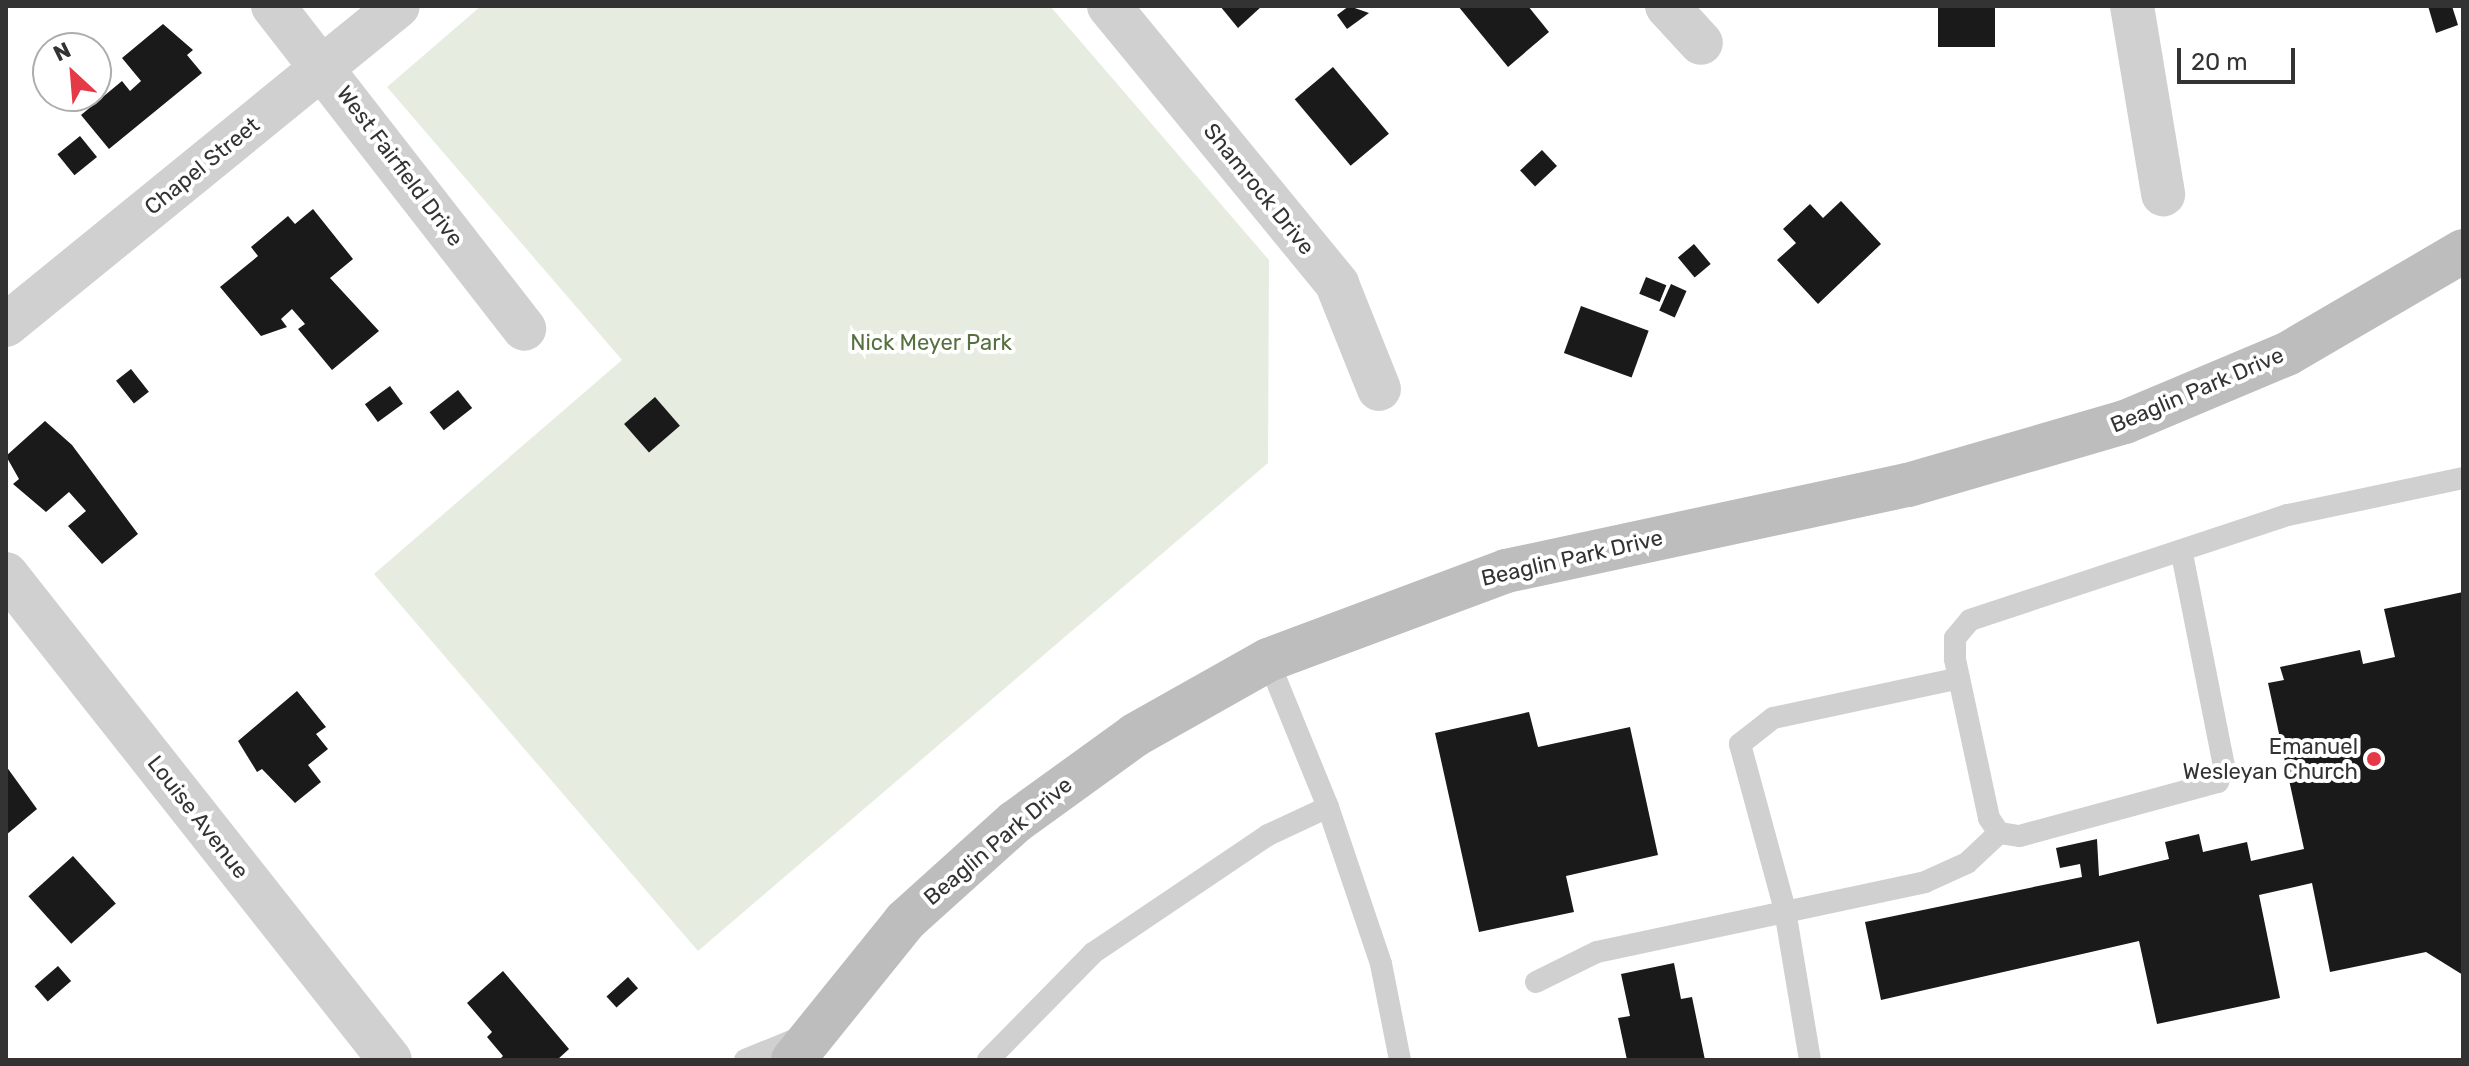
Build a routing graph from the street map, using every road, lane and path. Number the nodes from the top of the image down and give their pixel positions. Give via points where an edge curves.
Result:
1 (273, 6) edge
2 (398, 6) edge
3 (1109, 6) edge
4 (1667, 6) edge
5 (2132, 6) edge
6 (1701, 43) dead end
7 (325, 67) junction
8 (2163, 194) dead end
9 (2463, 251) edge
10 (6, 325) edge
11 (524, 329) dead end
12 (1379, 389) dead end
13 (2463, 478) edge
14 (2182, 554) junction
15 (6, 574) edge
16 (1268, 660) junction
17 (1959, 678) junction
18 (1328, 807) junction
19 (1999, 833) junction
20 (1785, 910) junction
21 (1536, 982) dead end
22 (802, 1047) edge
23 (390, 1060) edge
24 (745, 1060) edge
25 (988, 1060) edge
26 (1400, 1060) edge
27 (1810, 1060) edge

1 - 7 street, West Fairfield Drive
2 - 7 street, Chapel Street
3 - 12 street, Shamrock Drive via 1337,284
4 - 6 street
5 - 8 street
7 - 10 street, Chapel Street
7 - 11 street, West Fairfield Drive
9 - 16 main road, Beaglin Park Drive via 2287,354 2125,422 1908,485 1506,571
13 - 14 lane via 2288,515
14 - 17 lane via 1970,620 1955,638
14 - 19 lane via 2224,766 2218,782 2019,836
15 - 23 street, Louise Avenue
16 - 18 lane
16 - 22 main road, Beaglin Park Drive via 1135,735 1015,822 905,921
17 - 19 lane via 1989,818
17 - 20 lane via 1773,718 1740,744
18 - 25 lane via 1231,857 1093,953
18 - 26 lane via 1381,964
19 - 20 lane via 1967,863 1925,882
20 - 21 lane via 1597,952
20 - 27 lane
22 - 24 lane

